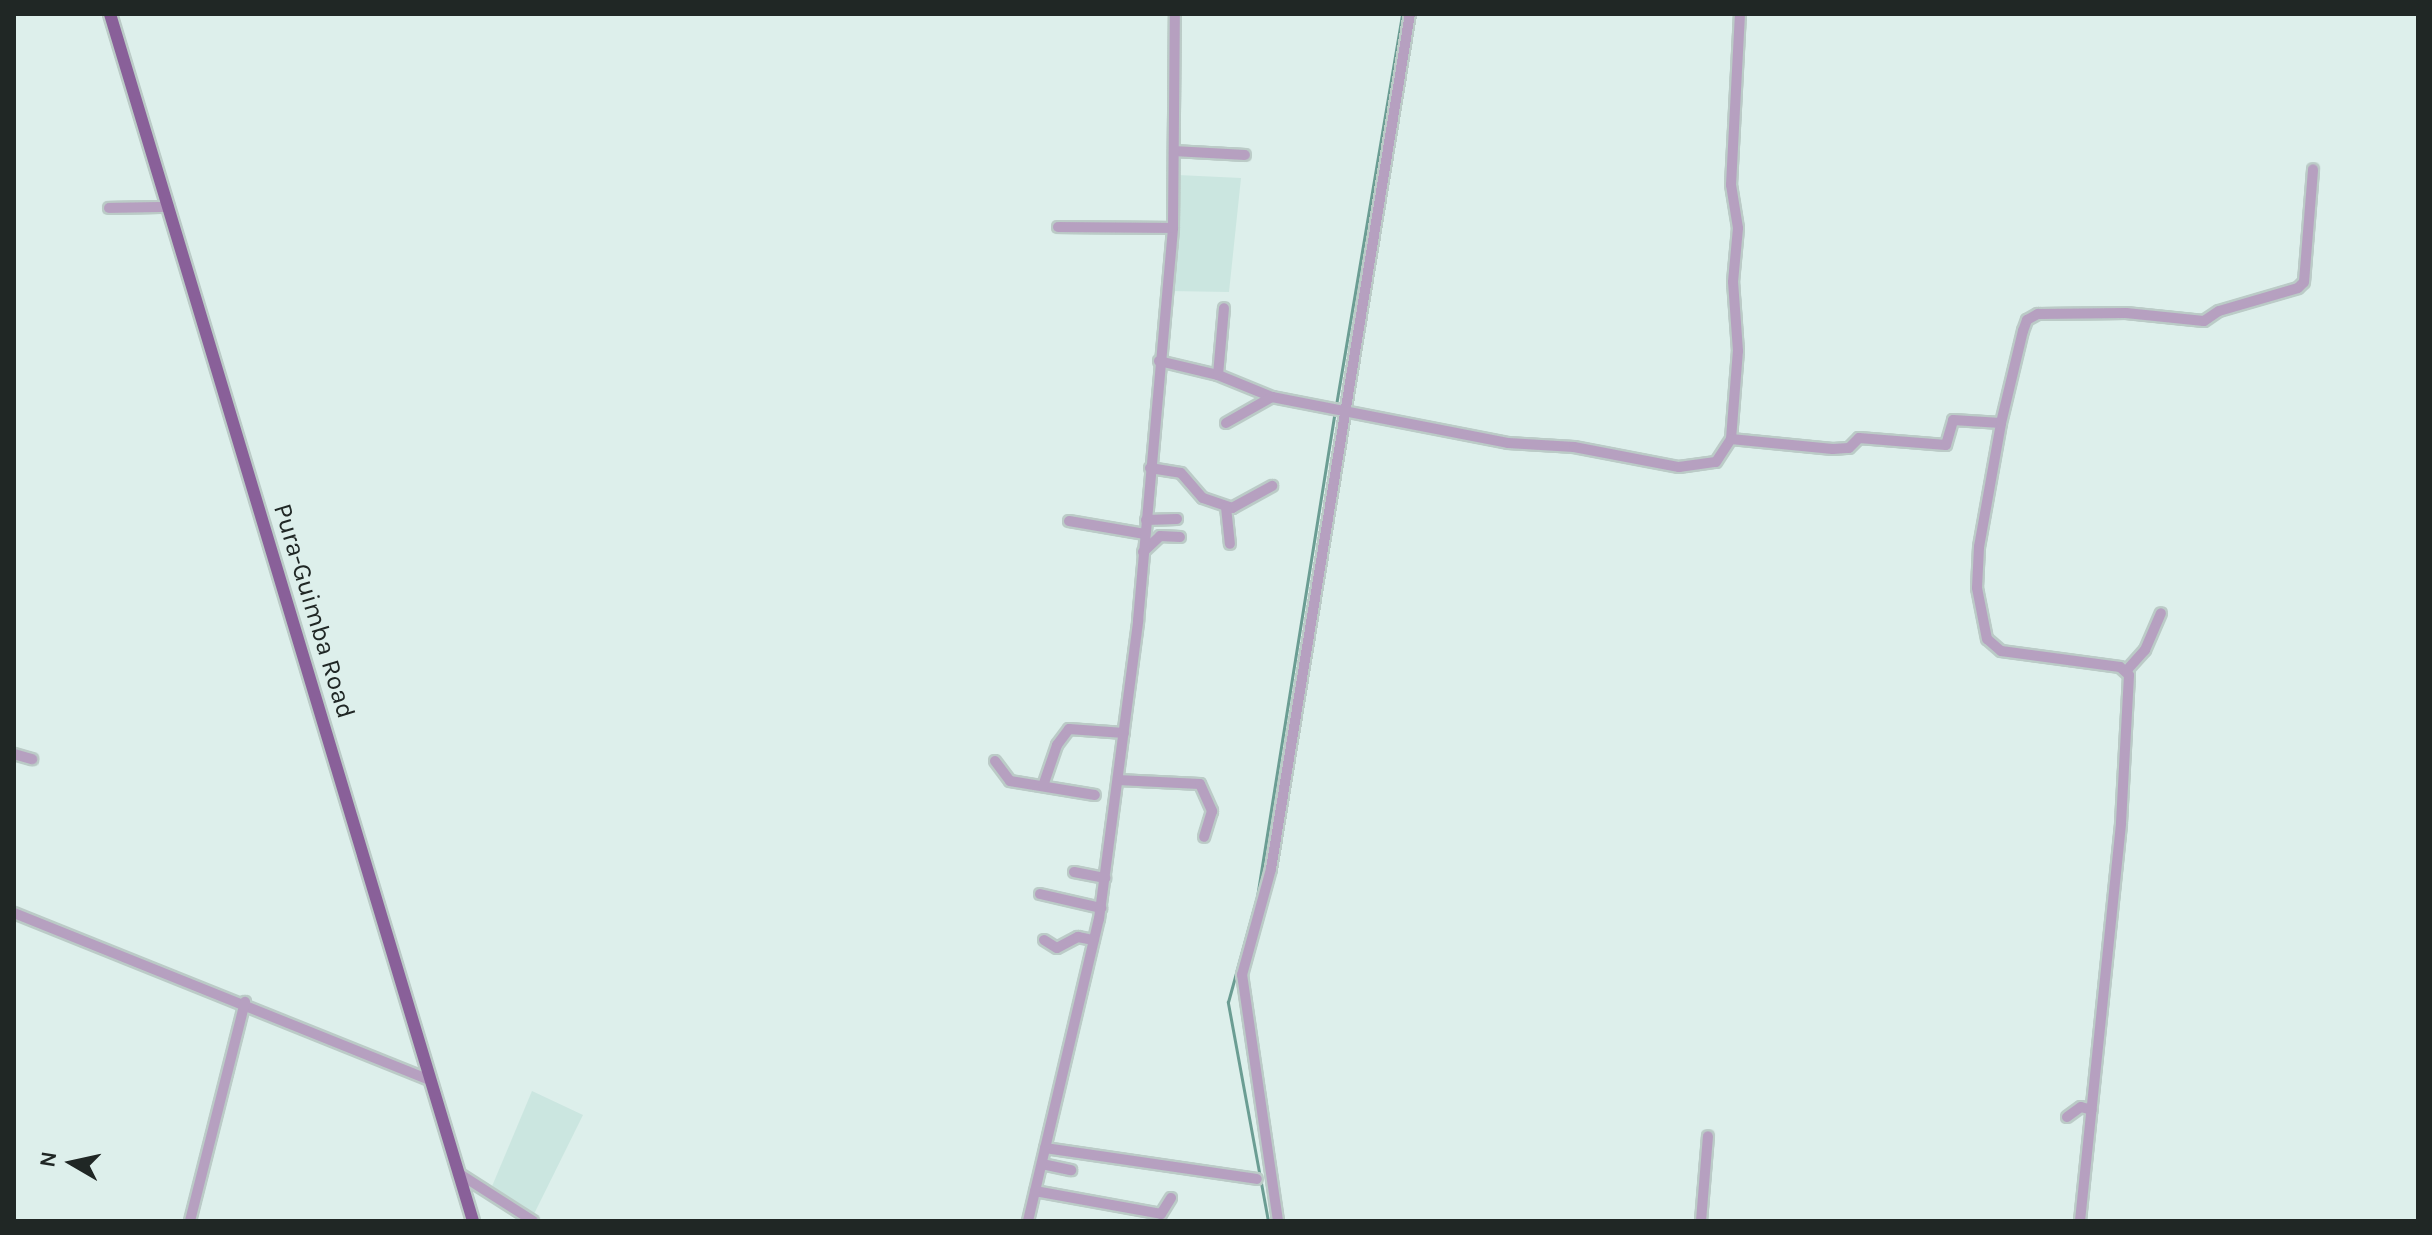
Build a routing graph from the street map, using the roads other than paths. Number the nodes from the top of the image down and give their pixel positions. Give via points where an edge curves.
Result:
1 (110, 14) edge
2 (1175, 14) edge
3 (1410, 14) edge
4 (1740, 14) edge
5 (1174, 151) junction
6 (1245, 155) dead end
7 (2313, 169) dead end
8 (169, 207) junction
9 (109, 208) dead end
10 (1058, 227) dead end
11 (1173, 228) junction
12 (1224, 308) dead end
13 (1159, 361) junction
14 (1218, 375) junction
15 (1272, 397) junction
16 (1342, 411) junction
17 (1226, 423) dead end
18 (2001, 423) junction
19 (1731, 439) junction
20 (1150, 468) junction
21 (1272, 486) dead end
22 (1226, 507) junction
23 (1177, 519) dead end
24 (1146, 520) junction
25 (1069, 521) dead end
26 (1145, 534) junction
27 (1180, 537) dead end
28 (1230, 544) dead end
29 (1143, 552) junction
30 (2161, 613) dead end
31 (2127, 670) junction
32 (1124, 733) junction
33 (14, 754) edge
34 (32, 759) dead end
35 (995, 761) dead end
36 (1118, 780) junction
37 (1043, 786) junction
38 (1095, 795) dead end
39 (1204, 837) dead end
40 (1074, 872) dead end
41 (1105, 878) junction
42 (1040, 894) dead end
43 (1101, 908) junction
44 (14, 913) edge
45 (1044, 940) dead end
46 (1094, 940) junction
47 (245, 1002) junction
48 (430, 1080) junction
49 (2092, 1110) junction
50 (2067, 1117) dead end
51 (1708, 1136) dead end
52 (1045, 1148) junction
53 (1042, 1164) junction
54 (1071, 1170) dead end
55 (458, 1173) junction
56 (1257, 1179) dead end
57 (1035, 1191) junction
58 (1171, 1198) dead end
59 (190, 1221) edge
60 (473, 1221) edge
61 (533, 1221) edge
62 (1028, 1221) edge
63 (1278, 1221) edge
64 (1701, 1221) edge
65 (2080, 1221) edge

1 - 8 main road, Pura-Guimba Road
2 - 5 street
3 - 16 street
4 - 19 street via 1731,185 1738,228
5 - 6 street
5 - 11 street
7 - 18 street via 2304,282 2298,288 2219,311 2204,321 2126,313 2038,314 2027,320 2023,331
8 - 9 street
8 - 48 main road, Pura-Guimba Road
10 - 11 street
11 - 13 street
12 - 14 street
13 - 14 street
13 - 20 street
14 - 15 street
15 - 16 street
15 - 17 street
16 - 19 street via 1508,443 1574,447 1679,467 1709,465
16 - 63 street via 1271,869 1241,984
18 - 19 street via 1953,420 1946,445 1859,438 1849,448 1833,449
18 - 31 street via 1979,547 1977,588 1987,639 2001,651
20 - 22 street via 1181,473 1203,498
20 - 24 street
21 - 22 street via 1241,508
22 - 28 street
23 - 24 street
24 - 26 street
25 - 26 street
26 - 29 street
27 - 29 street via 1160,536
29 - 32 street
30 - 31 street via 2145,650
31 - 49 street via 2129,729
32 - 36 street
32 - 37 street via 1069,729 1057,745
33 - 34 street
35 - 37 street via 1010,781
36 - 39 street via 1200,784 1212,811
36 - 41 street
37 - 38 street
40 - 41 street
41 - 43 street
42 - 43 street
43 - 46 street
44 - 47 street
45 - 46 street via 1057,948 1078,937
46 - 52 street
47 - 48 street
47 - 59 street
48 - 55 main road, Pura-Guimba Road
49 - 50 street via 2081,1107
49 - 65 street
51 - 64 street
52 - 53 street
52 - 56 street
53 - 54 street
53 - 57 street
55 - 60 main road, Pura-Guimba Road
55 - 61 street
57 - 58 street via 1161,1214
57 - 62 street

